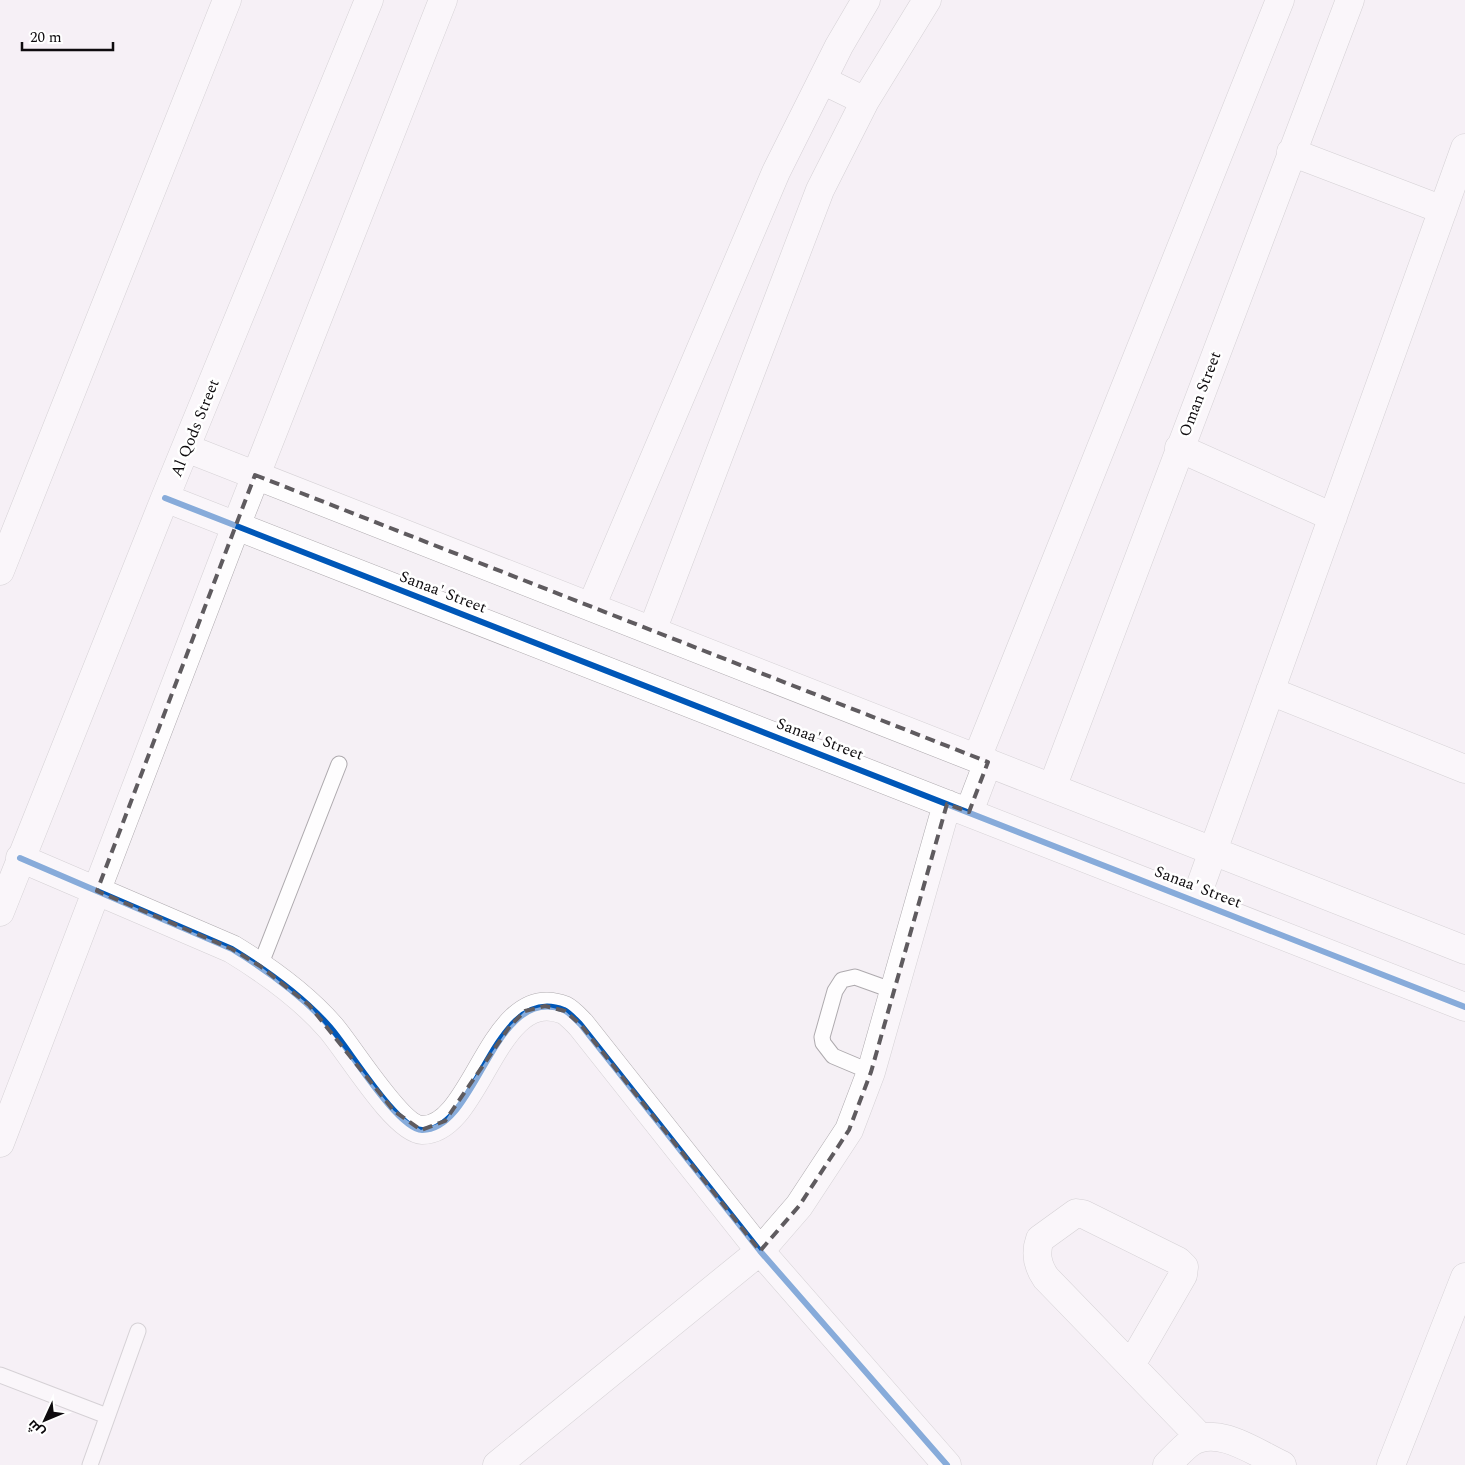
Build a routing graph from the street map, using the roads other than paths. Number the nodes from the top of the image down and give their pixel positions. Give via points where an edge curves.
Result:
1 (227, 0) edge
2 (369, 0) edge
3 (444, 0) edge
4 (866, 0) edge
5 (927, 0) edge
6 (1280, 0) edge
7 (1350, 0) edge
8 (822, 80) junction
9 (865, 101) junction
10 (1465, 148) edge
11 (1291, 152) junction
12 (1443, 210) junction
13 (186, 448) junction
14 (1179, 448) junction
15 (255, 475) junction
16 (166, 498) junction
17 (1333, 517) junction
18 (236, 526) junction
19 (0, 571) edge
20 (591, 607) junction
21 (652, 631) junction
22 (1270, 691) junction
23 (982, 760) junction
24 (339, 764) dead end
25 (1465, 769) edge
26 (1052, 788) junction
27 (958, 808) junction
28 (1213, 851) junction
29 (20, 858) junction
30 (97, 891) junction
31 (1195, 901) junction
32 (0, 912) edge
33 (1465, 950) edge
34 (260, 966) junction
35 (894, 991) junction
36 (1465, 1007) edge
37 (871, 1072) junction
38 (0, 1143) edge
39 (760, 1251) junction
40 (1465, 1276) edge
41 (138, 1331) dead end
42 (1131, 1365) junction
43 (0, 1375) edge
44 (107, 1416) junction
45 (1201, 1438) junction
46 (90, 1465) edge
47 (497, 1465) edge
48 (947, 1465) edge
49 (1167, 1465) edge
50 (1282, 1465) edge
51 (1391, 1465) edge

1 - 19 street
2 - 13 street, Al Qods Street
3 - 15 street
4 - 8 street
5 - 9 street
6 - 23 street
7 - 11 street, Oman Street
8 - 9 street
8 - 20 street via 776,172
9 - 21 street via 820,190
10 - 12 street
11 - 12 street
11 - 14 street, Oman Street
12 - 17 street
13 - 15 street
13 - 16 street, Al Qods Street
14 - 17 street
14 - 26 street, Oman Street
15 - 18 street
15 - 20 street
16 - 18 street, Sanaa' Street
16 - 29 street, Al Qods Street
17 - 22 street
18 - 27 street, Sanaa' Street
18 - 30 street
20 - 21 street
21 - 23 street
22 - 25 street
22 - 28 street
23 - 26 street
23 - 27 street
24 - 34 lane
26 - 28 street
27 - 31 street, Sanaa' Street
27 - 35 street
28 - 31 street
28 - 33 street
29 - 30 street
29 - 32 street, Al Qods Street
30 - 34 street via 232,949
30 - 38 street
31 - 36 street, Sanaa' Street
34 - 39 street via 309,1005 394,1112 421,1130 445,1121 510,1026 525,1011 545,1006 565,1011 581,1025
35 - 37 street
35 - 37 lane via 855,977 842,980 835,990 822,1037 825,1048 833,1056
37 - 39 street via 849,1130 834,1156 799,1206
39 - 47 street
39 - 48 street
40 - 51 street
41 - 44 lane
42 - 42 street via 1039,1268 1040,1239 1076,1213 1178,1261 1184,1267 1183,1275
42 - 45 street
43 - 44 lane
44 - 46 lane
45 - 49 street via 1190,1443
45 - 50 street via 1225,1438

